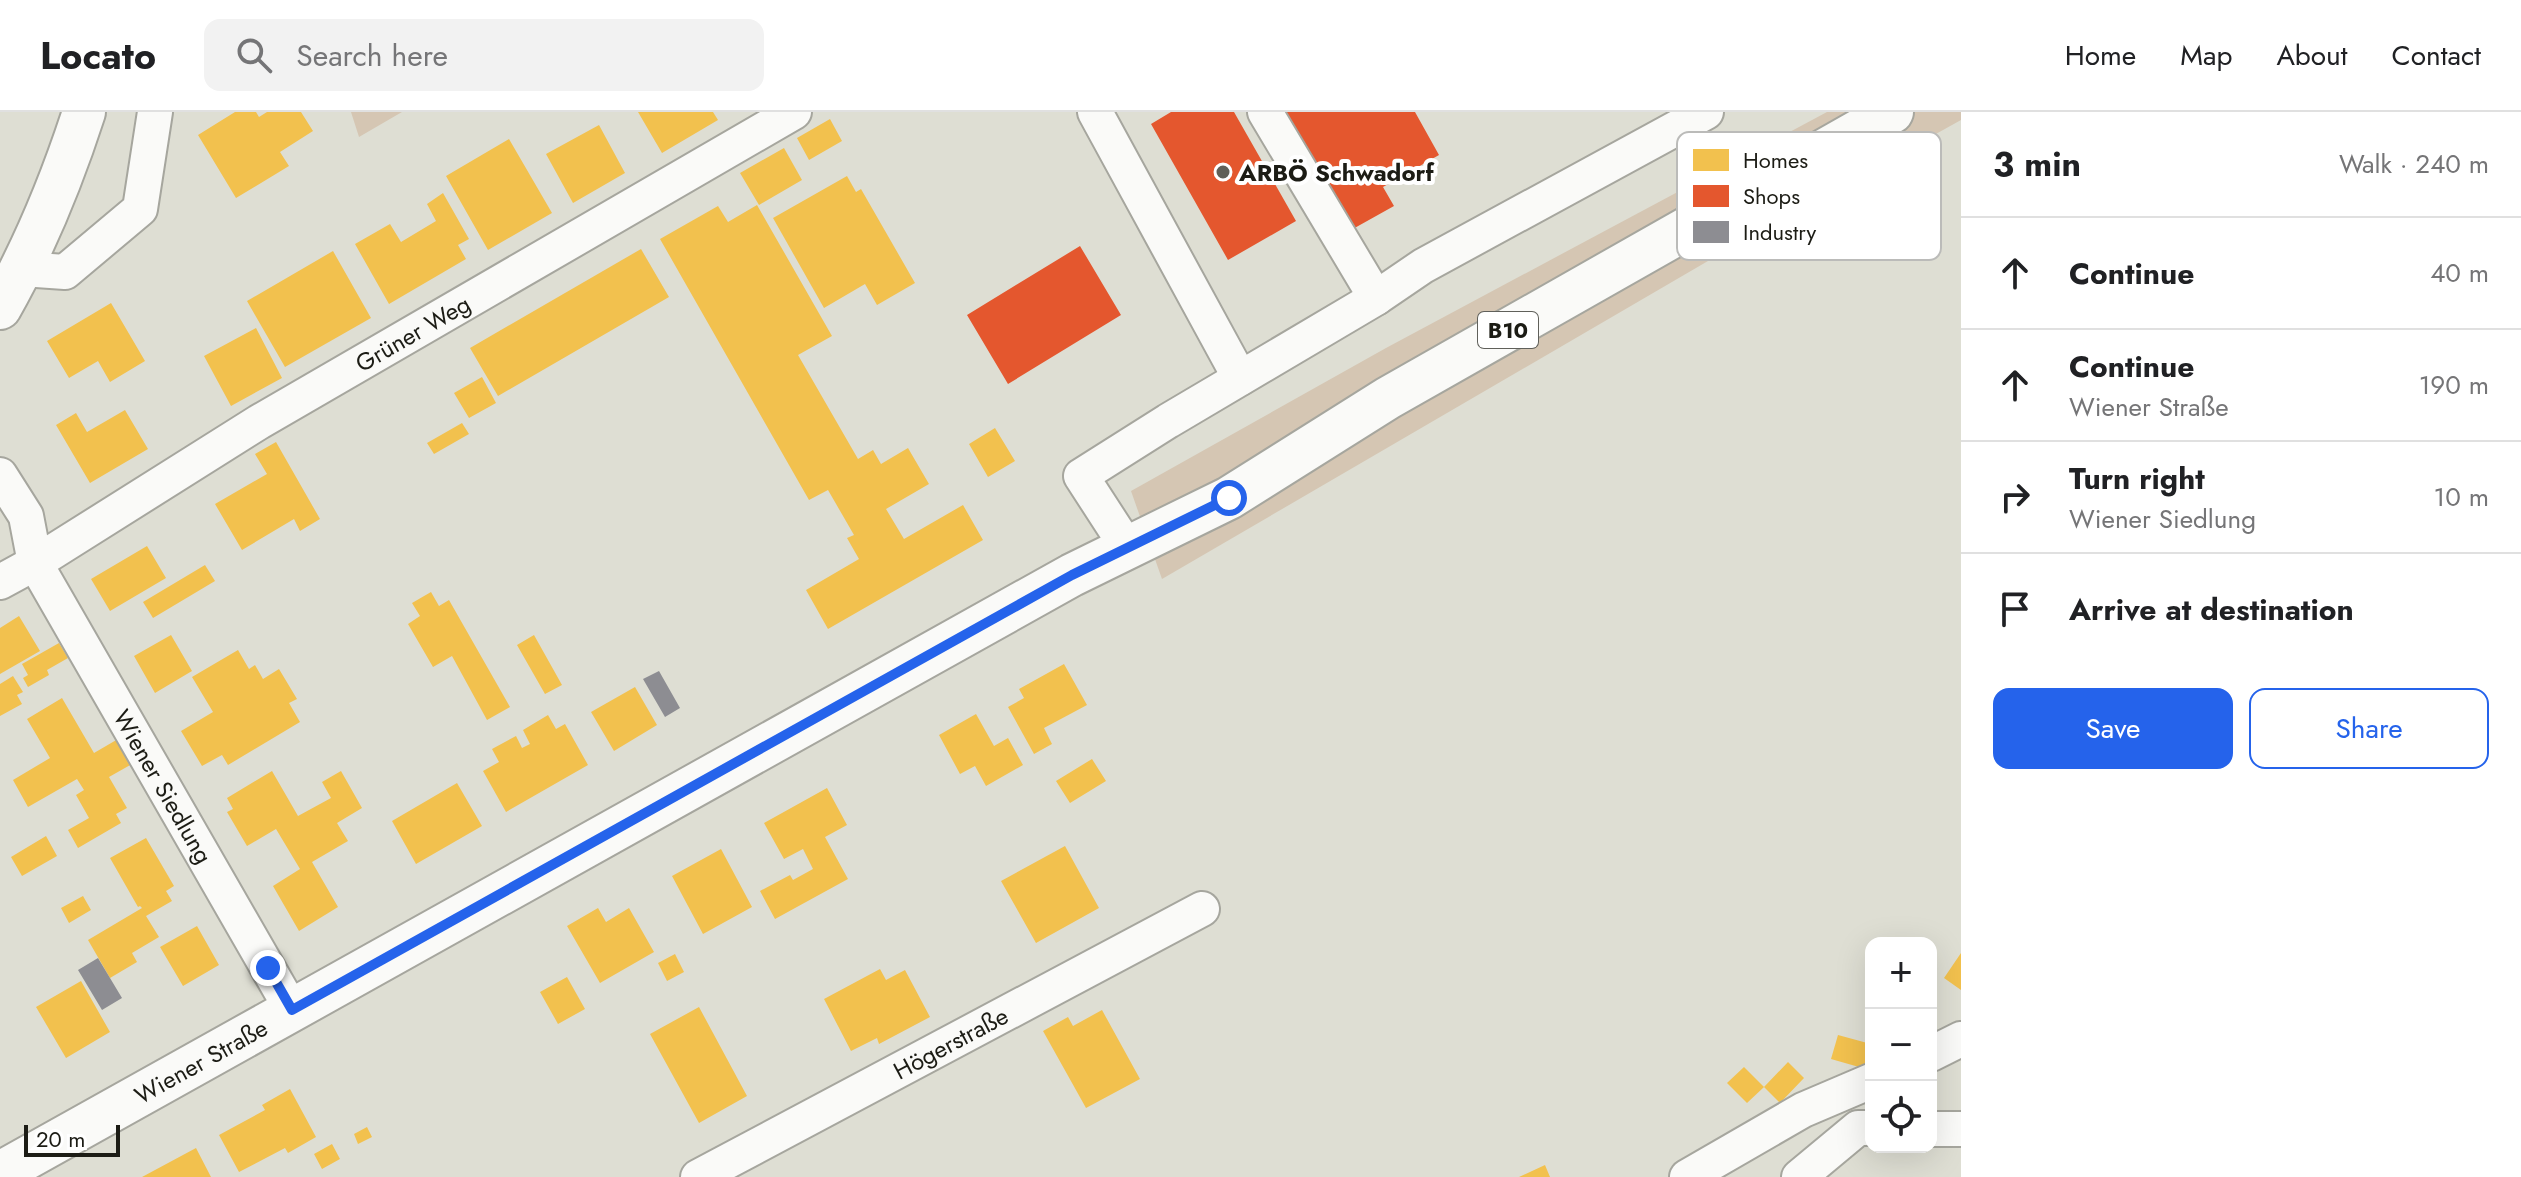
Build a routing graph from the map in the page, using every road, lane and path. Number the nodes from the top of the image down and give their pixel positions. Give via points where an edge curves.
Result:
1 (84, 112) edge
2 (155, 112) edge
3 (794, 112) edge
4 (1095, 112) edge
5 (1265, 112) edge
6 (1706, 112) edge
7 (1892, 112) edge
8 (1857, 132) edge
9 (1677, 234) edge
10 (22, 269) junction
11 (1376, 298) junction
12 (0, 308) edge
13 (1240, 378) junction
14 (0, 475) edge
15 (1127, 547) junction
16 (35, 563) junction
17 (0, 582) edge
18 (1202, 909) dead end
19 (292, 1010) junction
20 (1961, 1039) edge
21 (1937, 1051) edge
22 (1865, 1084) edge
23 (1803, 1110) junction
24 (1864, 1128) edge
25 (1937, 1129) edge
26 (1961, 1129) edge
27 (0, 1173) edge
28 (698, 1177) edge
29 (1687, 1177) edge
30 (1799, 1177) edge

1 - 10 main road
2 - 10 street via 140,209 65,272
3 - 16 street, Grüner Weg via 259,422
4 - 13 street
5 - 11 street
6 - 11 street via 1423,266
7 - 8 main road, B10
9 - 15 main road, B10 via 1388,398 1229,498
10 - 12 main road
11 - 13 street
13 - 15 street via 1081,476
14 - 16 street, Wiener Siedlung via 26,516
15 - 19 main road, Wiener Straße / B10
16 - 17 street
16 - 19 street, Wiener Siedlung
18 - 28 street, Högerstraße
19 - 27 main road, Wiener Straße / B10
20 - 21 street
22 - 23 street
23 - 24 street
23 - 29 street
24 - 30 street
25 - 26 street

